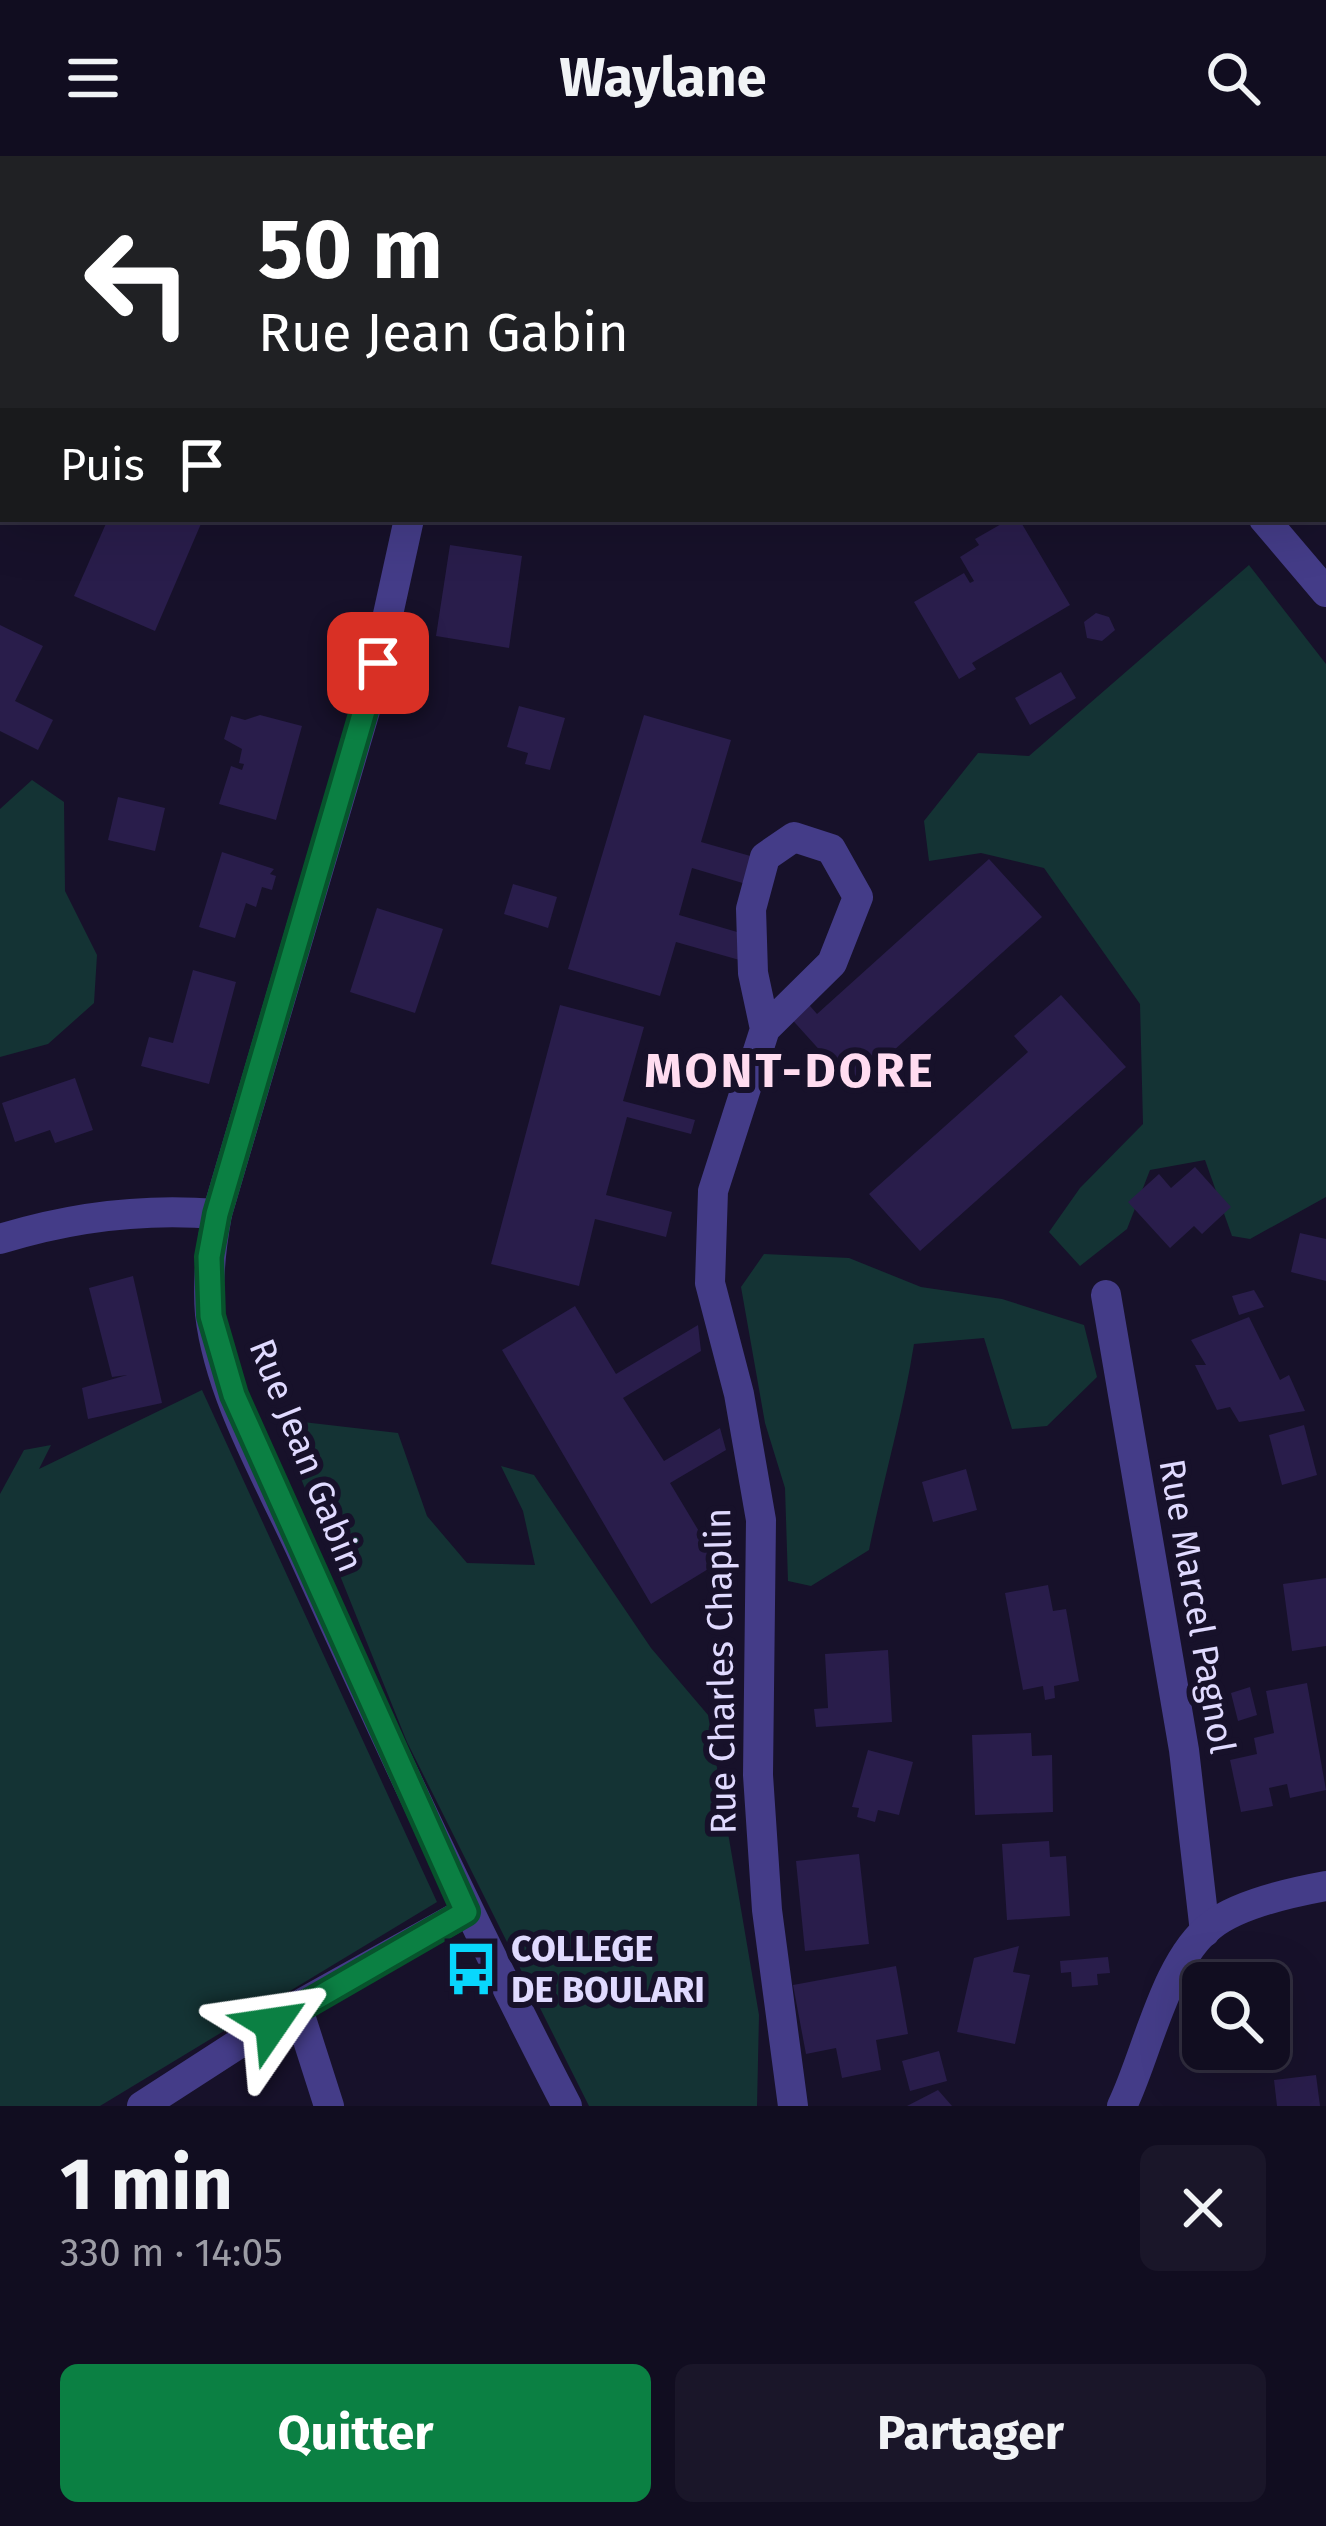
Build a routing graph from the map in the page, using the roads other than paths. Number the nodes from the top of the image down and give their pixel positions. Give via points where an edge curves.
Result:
1 (408, 522) edge
2 (1267, 522) edge
3 (1326, 592) edge
4 (764, 1029) junction
5 (217, 1214) junction
6 (0, 1239) edge
7 (1106, 1295) dead end
8 (1326, 1886) edge
9 (466, 1912) junction
10 (1205, 1931) junction
11 (297, 2006) junction
12 (142, 2106) edge
13 (328, 2106) edge
14 (568, 2106) edge
15 (793, 2106) edge
16 (1122, 2106) edge

1 - 5 street, Rue Jean Gabin via 372,687
2 - 3 street
4 - 4 street, Rue Charles Chaplin via 832,963 858,897 831,849 794,837 765,857 751,909
4 - 15 street, Rue Charles Chaplin via 713,1191 710,1283 740,1394 760,1520 758,1775
5 - 6 street via 158,1209
5 - 9 street, Rue Jean Gabin via 211,1316 245,1426
7 - 10 street, Rue Marcel Pagnol via 1184,1750
8 - 10 street
9 - 11 street
9 - 14 street, Rue Jean Gabin
10 - 16 street via 1151,2028
11 - 12 street
11 - 13 street

